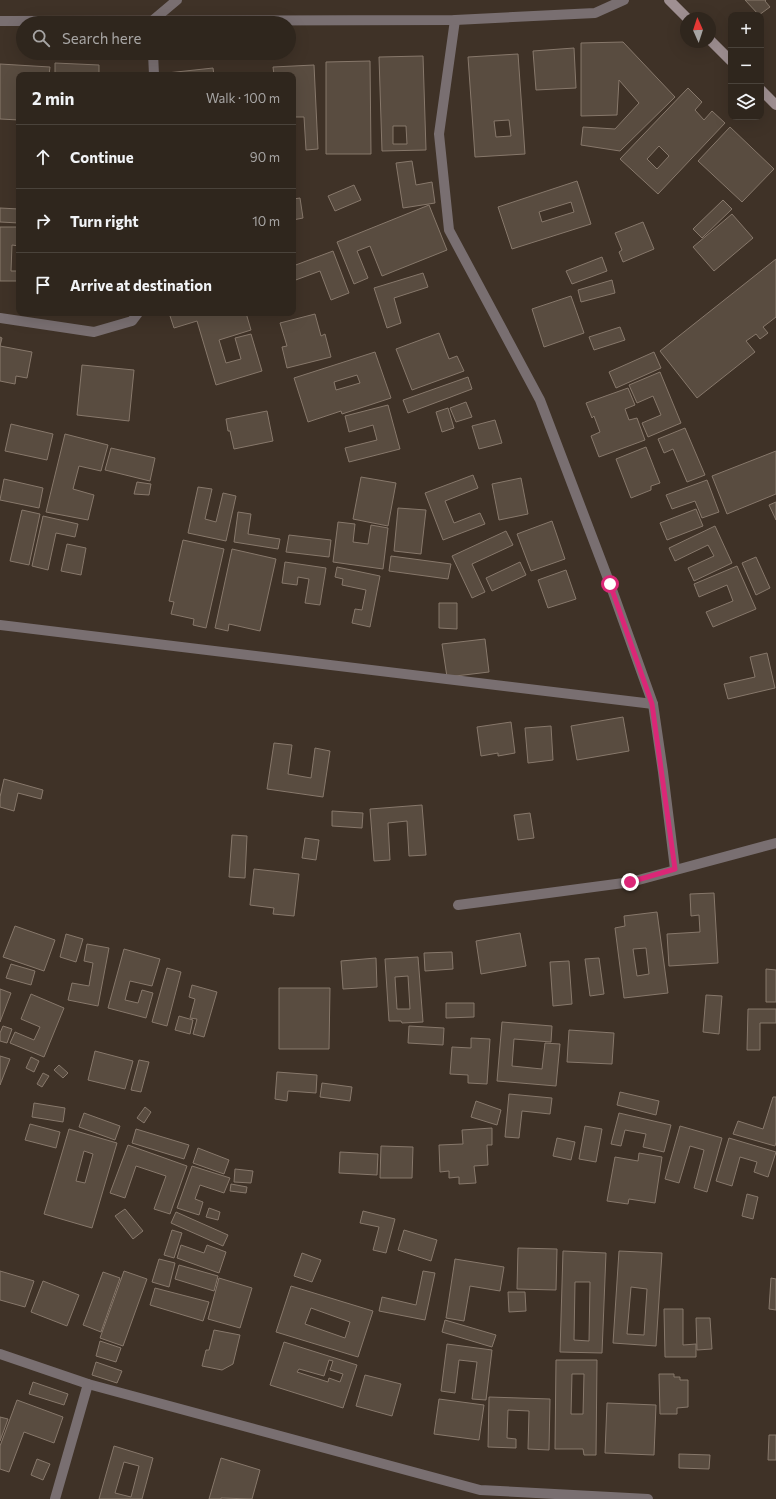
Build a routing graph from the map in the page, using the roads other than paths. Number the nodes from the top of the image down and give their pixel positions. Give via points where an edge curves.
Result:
1 (177, 0) edge
2 (624, 0) edge
3 (669, 0) edge
4 (681, 12) edge
5 (159, 16) edge
6 (455, 20) junction
7 (0, 21) edge
8 (16, 21) edge
9 (296, 21) edge
10 (716, 46) edge
11 (728, 58) edge
12 (153, 60) edge
13 (154, 72) edge
14 (764, 93) edge
15 (776, 105) edge
16 (136, 316) edge
17 (0, 318) edge
18 (0, 625) edge
19 (652, 704) junction
20 (776, 843) edge
21 (675, 869) junction
22 (458, 905) dead end
23 (0, 1354) edge
24 (88, 1384) junction
25 (55, 1499) edge
26 (648, 1499) edge

1 - 5 street
2 - 6 street via 595,13
3 - 4 main road
6 - 9 street
6 - 19 street via 439,134 449,230 540,400 610,584
7 - 8 street
10 - 11 main road
12 - 13 street
14 - 15 main road
16 - 17 street via 132,321 94,332
18 - 19 street
19 - 21 street
20 - 21 street
21 - 22 street via 630,882
23 - 24 street
24 - 25 street
24 - 26 street via 480,1490

